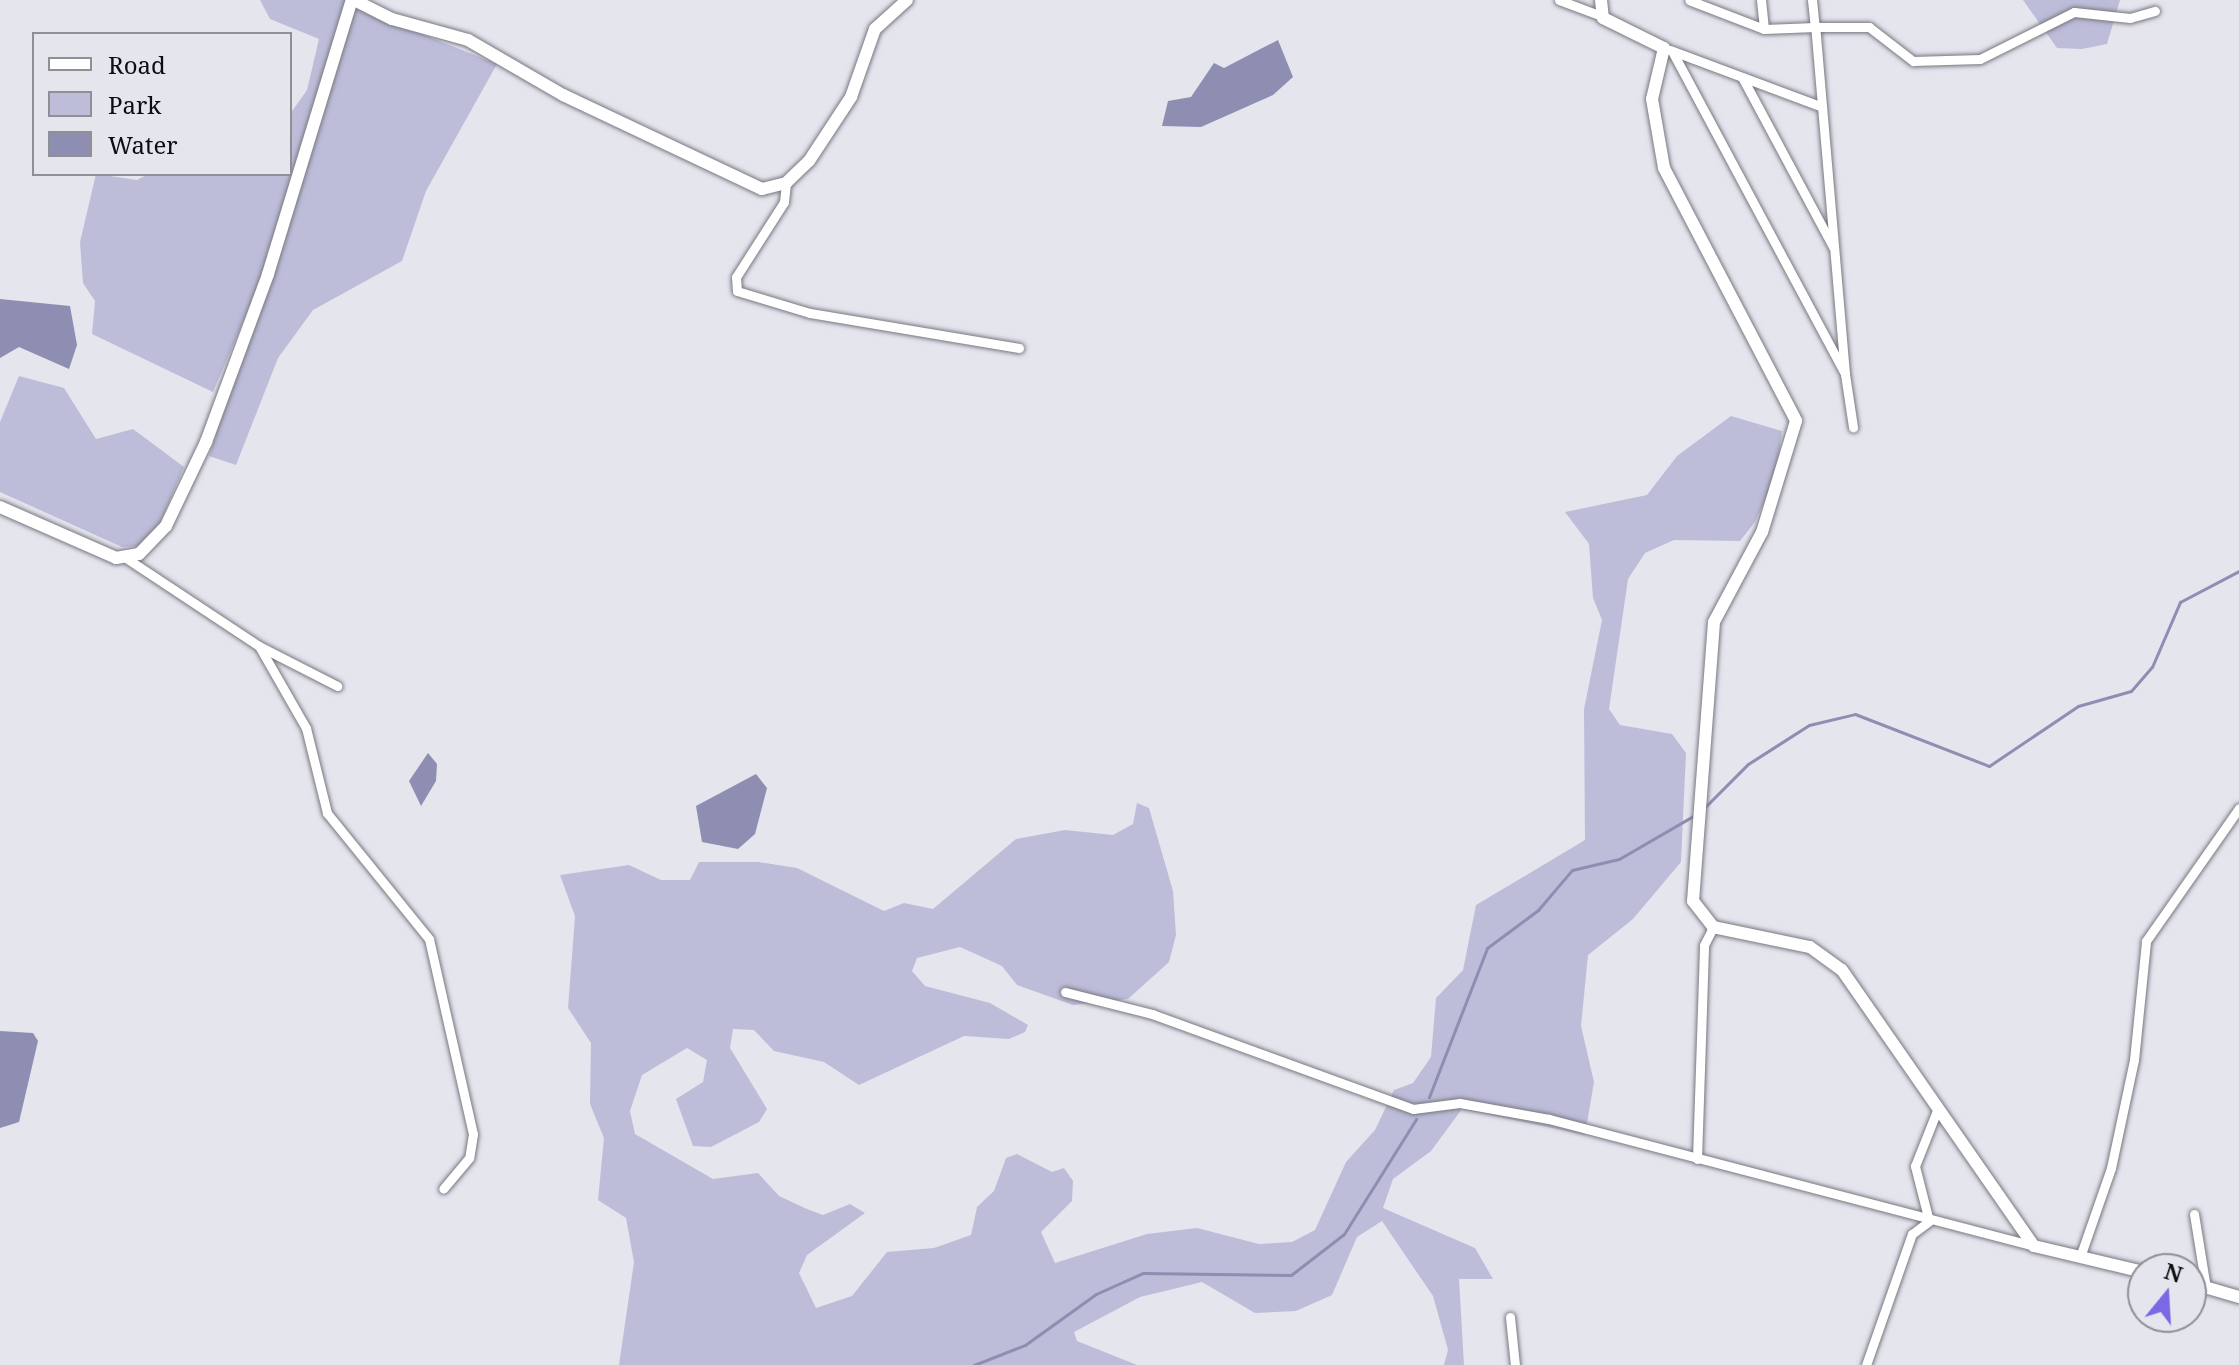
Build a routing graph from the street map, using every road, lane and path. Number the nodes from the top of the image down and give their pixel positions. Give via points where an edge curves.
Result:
1 (353, 0) edge
2 (907, 0) edge
3 (1559, 0) edge
4 (1601, 0) edge
5 (1689, 0) edge
6 (1761, 0) edge
7 (1812, 0) edge
8 (1712, 5) edge
9 (2155, 11) dead end
10 (1599, 15) junction
11 (1815, 27) junction
12 (1764, 29) junction
13 (1668, 49) junction
14 (1742, 77) junction
15 (1820, 106) junction
16 (786, 183) junction
17 (1835, 252) junction
18 (1019, 348) dead end
19 (1845, 374) junction
20 (1853, 427) dead end
21 (0, 507) edge
22 (126, 558) junction
23 (259, 646) junction
24 (337, 686) dead end
25 (2239, 808) edge
26 (1713, 927) junction
27 (1065, 992) dead end
28 (1938, 1108) junction
29 (1697, 1159) junction
30 (443, 1189) dead end
31 (2194, 1214) dead end
32 (1929, 1221) junction
33 (2034, 1246) junction
34 (2200, 1253) edge
35 (2080, 1257) junction
36 (2127, 1268) edge
37 (2207, 1288) edge
38 (2239, 1297) edge
39 (1510, 1317) dead end
40 (1515, 1365) edge
41 (1866, 1365) edge

1 - 16 street via 392,19 468,40 748,186
1 - 22 street via 268,274 202,453 166,526
2 - 16 street via 875,29 844,111
3 - 10 street
4 - 10 street
5 - 8 street
6 - 12 street
7 - 11 street
8 - 12 street
9 - 11 street via 2130,18 2074,12 1992,54 1956,61 1908,59 1869,27
10 - 13 street
11 - 12 street
11 - 15 street
13 - 14 street
13 - 19 street
13 - 26 street via 1652,99 1664,168 1796,421 1762,532 1712,628 1692,888
14 - 15 street
14 - 17 street
15 - 17 street
16 - 18 street via 784,202 736,277 737,291 810,313
17 - 19 street
19 - 20 street
21 - 22 street
22 - 23 street
23 - 24 street
23 - 30 street via 306,728 327,813 429,939 473,1134 469,1158
25 - 35 street via 2146,941 2134,1060 2111,1168
26 - 28 street via 1827,957
26 - 29 street via 1704,945
27 - 29 street via 1152,1014 1413,1109 1460,1103
28 - 32 street via 1915,1166
28 - 33 street
29 - 32 street
31 - 34 street
32 - 33 street
32 - 41 street via 1912,1234
33 - 35 street
35 - 36 street
37 - 38 street
39 - 40 street

